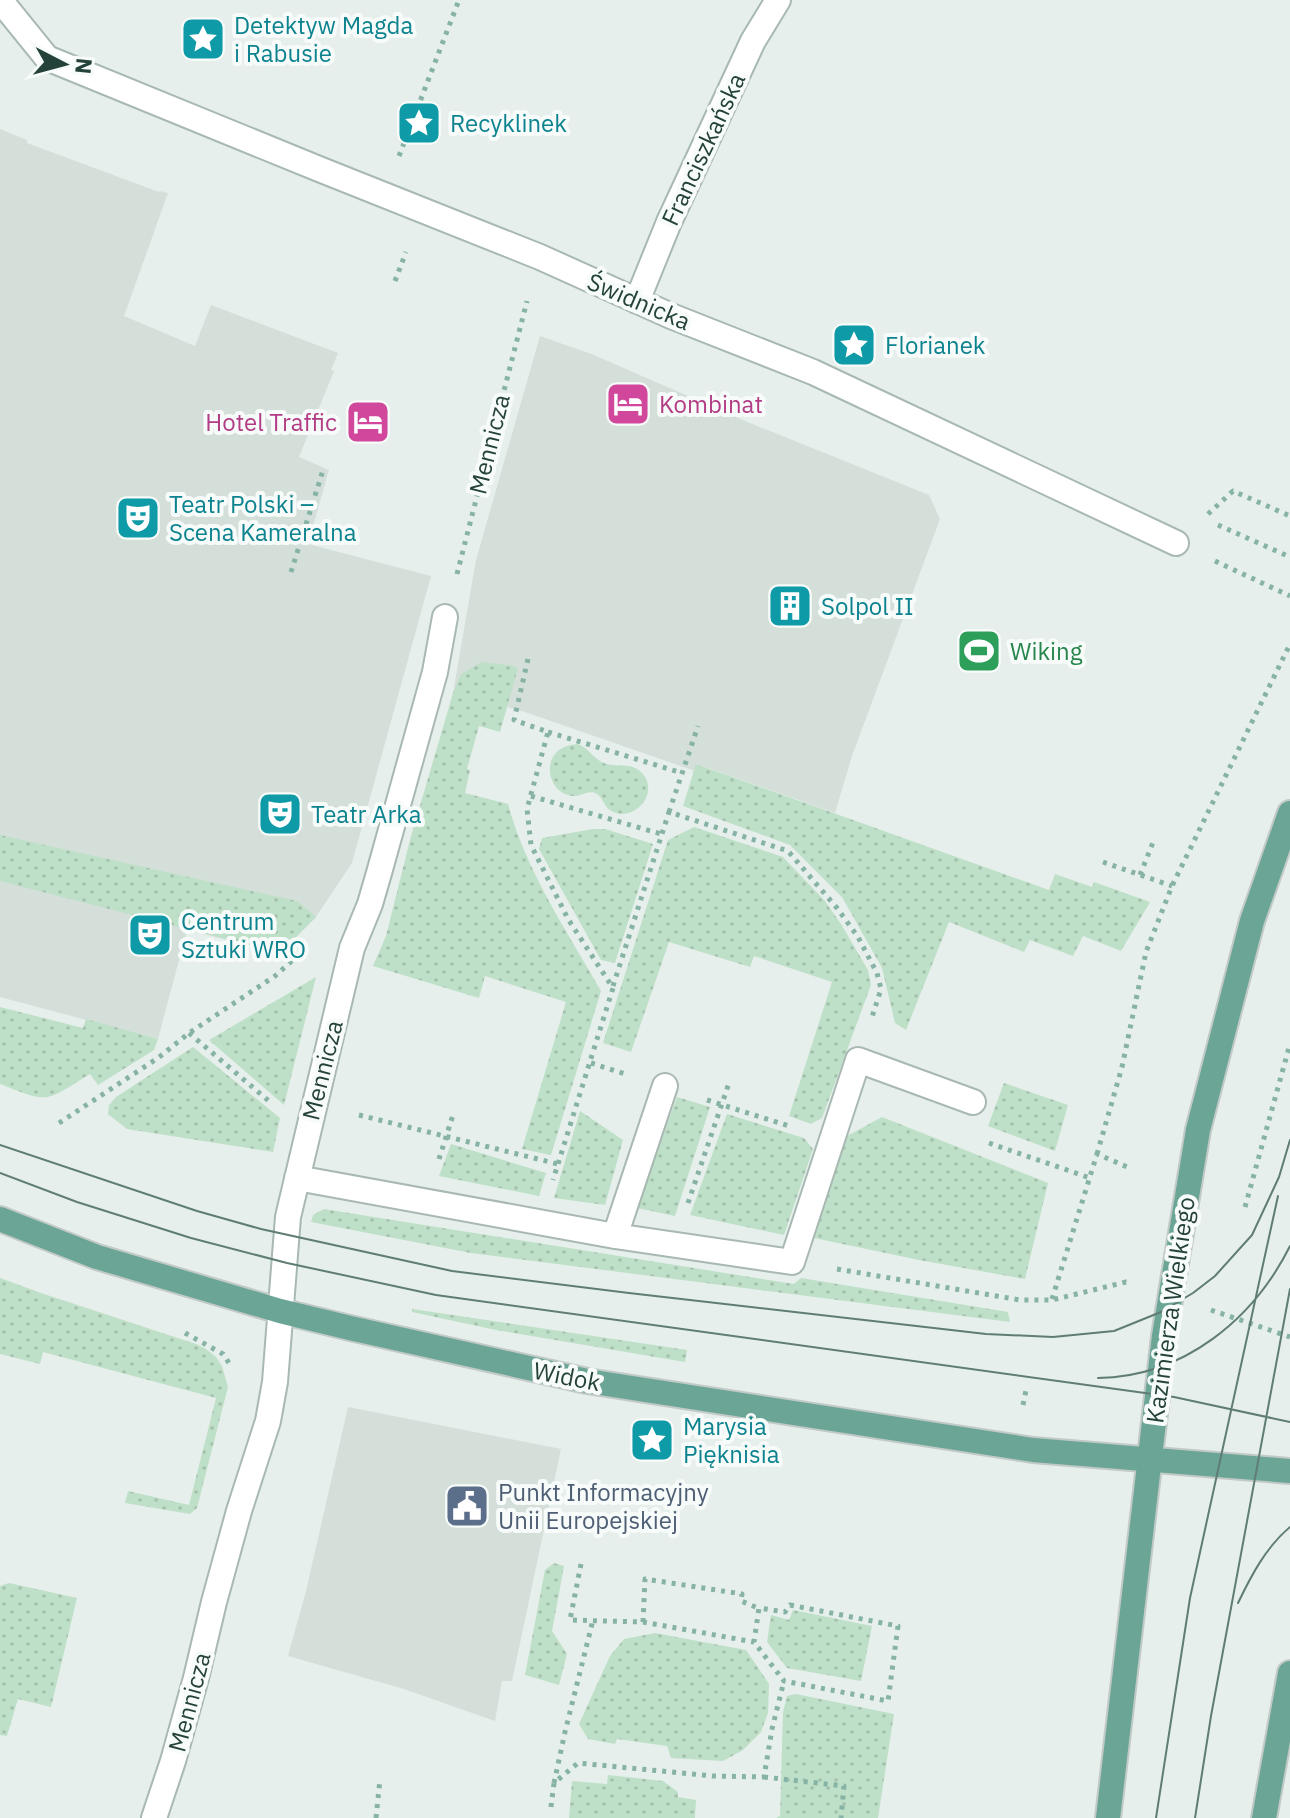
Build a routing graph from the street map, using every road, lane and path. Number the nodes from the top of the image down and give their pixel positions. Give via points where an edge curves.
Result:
1 (0, 0) edge
2 (459, 0) edge
3 (778, 0) edge
4 (384, 195) junction
5 (637, 301) junction
6 (519, 327) dead end
7 (324, 467) dead end
8 (1233, 491) dead end
9 (1290, 516) edge
10 (1238, 534) dead end
11 (1176, 543) joint
12 (1290, 557) edge
13 (291, 572) dead end
14 (1290, 596) edge
15 (445, 617) joint
16 (1290, 644) edge
17 (528, 659) dead end
18 (698, 726) dead end
19 (548, 732) junction
20 (682, 773) junction
21 (531, 796) junction
22 (669, 812) junction
23 (1290, 813) edge
24 (661, 834) junction
25 (1154, 840) dead end
26 (1103, 862) dead end
27 (1140, 875) junction
28 (1172, 886) junction
29 (307, 947) dead end
30 (613, 988) junction
31 (189, 1033) junction
32 (1290, 1044) edge
33 (858, 1060) junction
34 (729, 1083) dead end
35 (665, 1086) dead end
36 (973, 1102) joint
37 (59, 1123) dead end
38 (309, 1123) junction
39 (1097, 1154) junction
40 (558, 1164) junction
41 (1132, 1169) dead end
42 (297, 1178) junction
43 (1090, 1178) junction
44 (343, 1187) junction
45 (1245, 1207) dead end
46 (0, 1219) edge
47 (542, 1223) junction
48 (615, 1236) junction
49 (674, 1245) junction
50 (792, 1262) junction
51 (1126, 1282) dead end
52 (1052, 1300) junction
53 (280, 1311) junction
54 (183, 1332) dead end
55 (272, 1402) junction
56 (1150, 1459) junction
57 (1290, 1471) edge
58 (581, 1564) dead end
59 (759, 1608) junction
60 (593, 1620) junction
61 (643, 1622) junction
62 (754, 1642) junction
63 (1290, 1673) edge
64 (784, 1681) junction
65 (764, 1777) junction
66 (380, 1779) dead end
67 (554, 1783) junction
68 (551, 1807) dead end
69 (154, 1818) edge
70 (376, 1818) edge
71 (841, 1818) edge
72 (1108, 1818) edge
73 (1264, 1818) edge

1 - 4 street, Świdnicka via 47,58
2 - 4 path
3 - 5 street, Franciszkańska via 753,41
4 - 5 street, Świdnicka
5 - 11 street, Świdnicka via 813,372
6 - 15 path, Mennicza
7 - 13 path
8 - 9 path
10 - 12 path
11 - 14 path
15 - 38 street, Mennicza via 435,672 370,904 352,948
16 - 28 path
17 - 19 path via 514,720
18 - 20 path
19 - 20 path
19 - 21 path
20 - 22 path
21 - 24 path
21 - 30 path via 531,845 568,919
22 - 24 path
22 - 33 path via 788,851 837,908 858,937 881,989
23 - 56 main road, Kazimierza Wielkiego via 1252,921 1198,1130
24 - 30 path
25 - 27 path
26 - 27 path
27 - 28 path
28 - 39 path via 1146,952
29 - 31 path via 275,976
30 - 40 path
31 - 37 path
31 - 38 path via 282,1111
32 - 45 path
33 - 36 street
33 - 50 street
34 - 49 path
35 - 48 street
36 - 43 path via 984,1141
38 - 42 street, Mennicza
39 - 41 path
39 - 43 path
40 - 44 path via 359,1113
40 - 47 path
42 - 44 street
42 - 53 street, Mennicza
43 - 52 path
44 - 47 street
46 - 53 main road, Widok via 97,1257
47 - 48 street
48 - 49 street
49 - 50 street
50 - 52 path via 1020,1300
51 - 52 path
53 - 55 street, Mennicza
53 - 56 main road, Widok via 587,1381 1025,1449
54 - 55 path via 223,1354 232,1367 236,1391
55 - 69 street, Mennicza
56 - 57 main road, Widok
56 - 72 main road, Kazimierza Wielkiego
58 - 60 path via 570,1620
59 - 61 path via 741,1601 742,1594 645,1579
59 - 62 path
59 - 64 path via 785,1612 790,1605 898,1626 888,1701
60 - 61 path
60 - 67 path
61 - 62 path
62 - 64 path
63 - 73 main road
64 - 65 path
65 - 67 path via 578,1763
65 - 71 path via 844,1786
66 - 70 path
67 - 68 path

